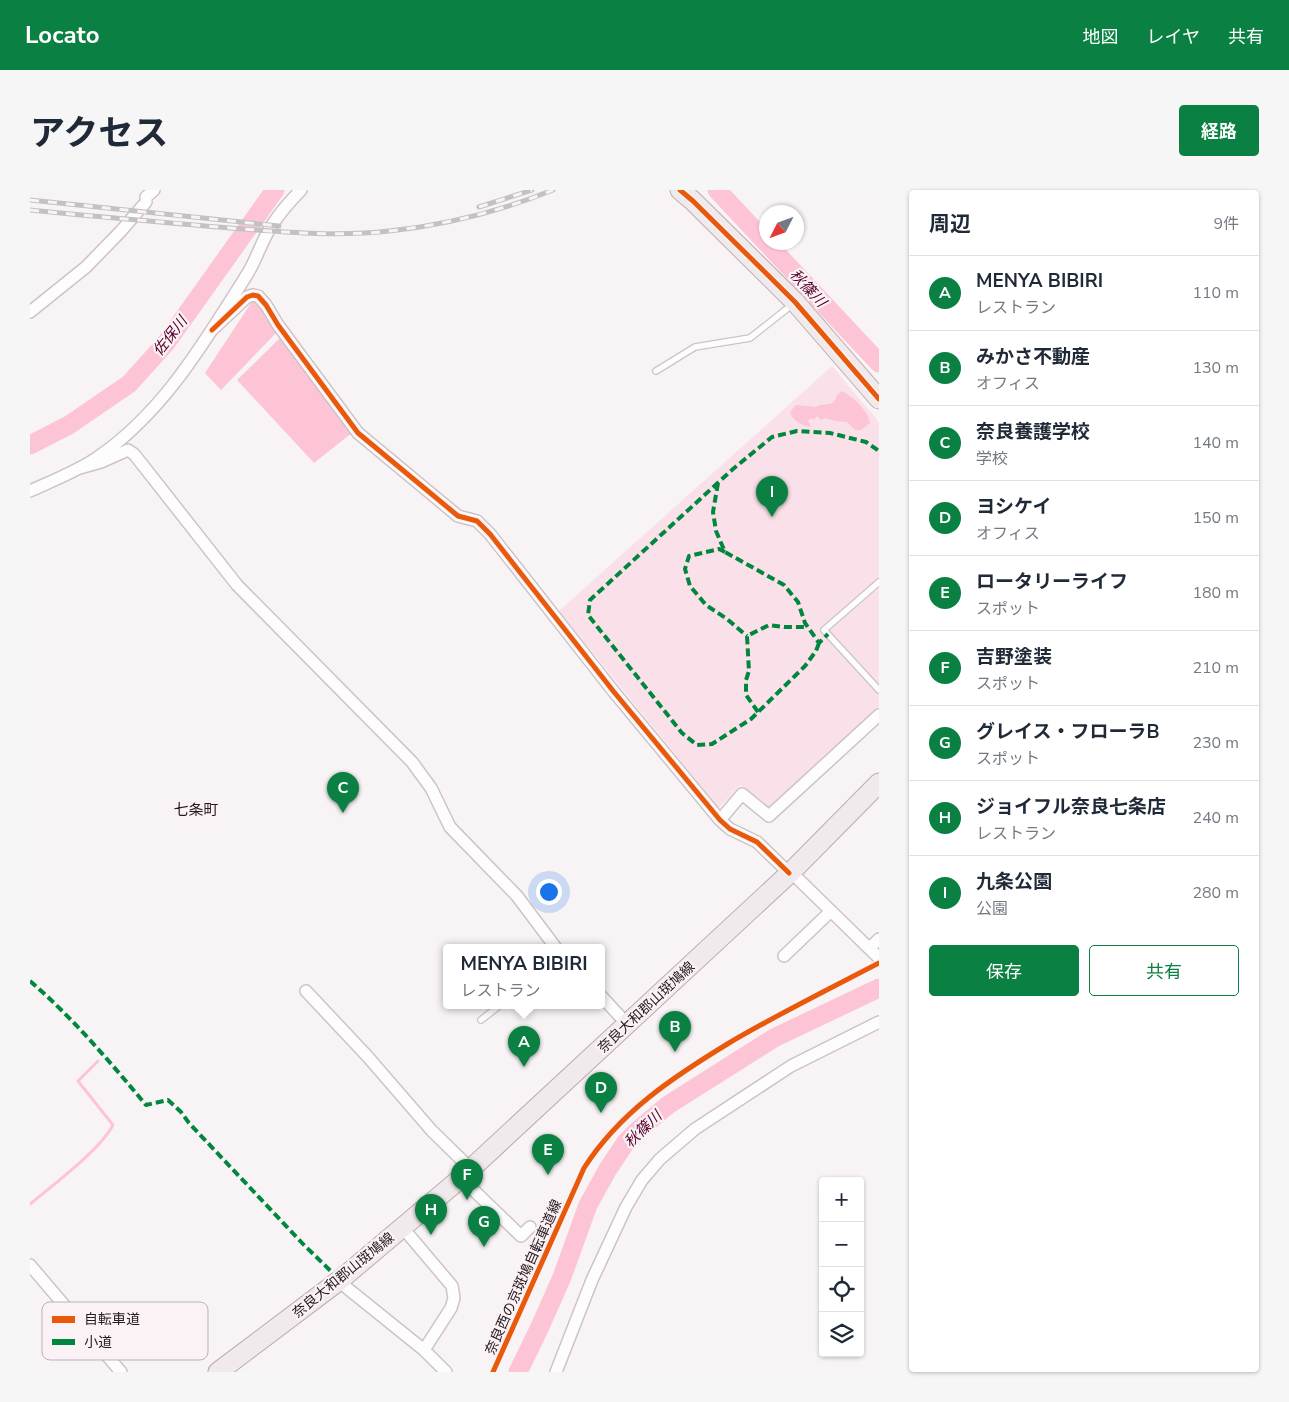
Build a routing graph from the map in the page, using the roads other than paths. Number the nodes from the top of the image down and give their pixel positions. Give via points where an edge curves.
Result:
1 (301, 190) edge
2 (680, 190) edge
3 (147, 192) edge
4 (795, 302) junction
5 (30, 312) edge
6 (212, 330) junction
7 (656, 371) dead end
8 (879, 399) edge
9 (80, 468) junction
10 (30, 491) edge
11 (879, 582) edge
12 (879, 690) edge
13 (879, 715) edge
14 (879, 783) edge
15 (720, 820) junction
16 (790, 872) junction
17 (831, 911) junction
18 (879, 939) edge
19 (553, 944) edge
20 (870, 948) junction
21 (784, 956) dead end
22 (879, 958) edge
23 (306, 991) dead end
24 (605, 1000) edge
25 (495, 1009) edge
26 (481, 1020) dead end
27 (879, 1022) edge
28 (627, 1024) junction
29 (466, 1174) junction
30 (530, 1227) dead end
31 (403, 1228) junction
32 (30, 1265) edge
33 (340, 1280) junction
34 (61, 1302) edge
35 (424, 1350) junction
36 (111, 1360) edge
37 (121, 1372) edge
38 (218, 1372) edge
39 (446, 1372) edge
40 (556, 1372) edge

1 - 6 street via 272,226 254,264
2 - 4 main road
3 - 5 street via 146,202 121,232 86,267
4 - 7 lane via 750,338 695,347
4 - 8 main road
6 - 9 street via 143,419
6 - 15 street via 247,297 258,296 358,433 458,516 477,521 490,534
9 - 10 street
9 - 19 street via 128,450 134,454 237,585 412,762 431,788 450,827 517,896
11 - 12 lane via 824,630
13 - 15 street via 769,816 742,794
14 - 16 main road, 奈良大和郡山斑鳩線
15 - 16 street via 730,830 756,842
16 - 17 street
16 - 28 main road, 奈良大和郡山斑鳩線
17 - 20 street
17 - 21 street
18 - 20 street
20 - 22 street
23 - 29 street via 368,1056
24 - 28 street
25 - 26 lane
27 - 40 street via 791,1066 695,1129 660,1159 642,1180 626,1207 592,1280
28 - 29 main road, 奈良大和郡山斑鳩線
29 - 30 street via 519,1241
29 - 31 main road, 奈良大和郡山斑鳩線
31 - 33 main road, 奈良大和郡山斑鳩線
31 - 35 street via 452,1286 454,1298 451,1308
32 - 34 street
33 - 35 street
33 - 38 main road, 奈良大和郡山斑鳩線
35 - 39 street
36 - 37 street

